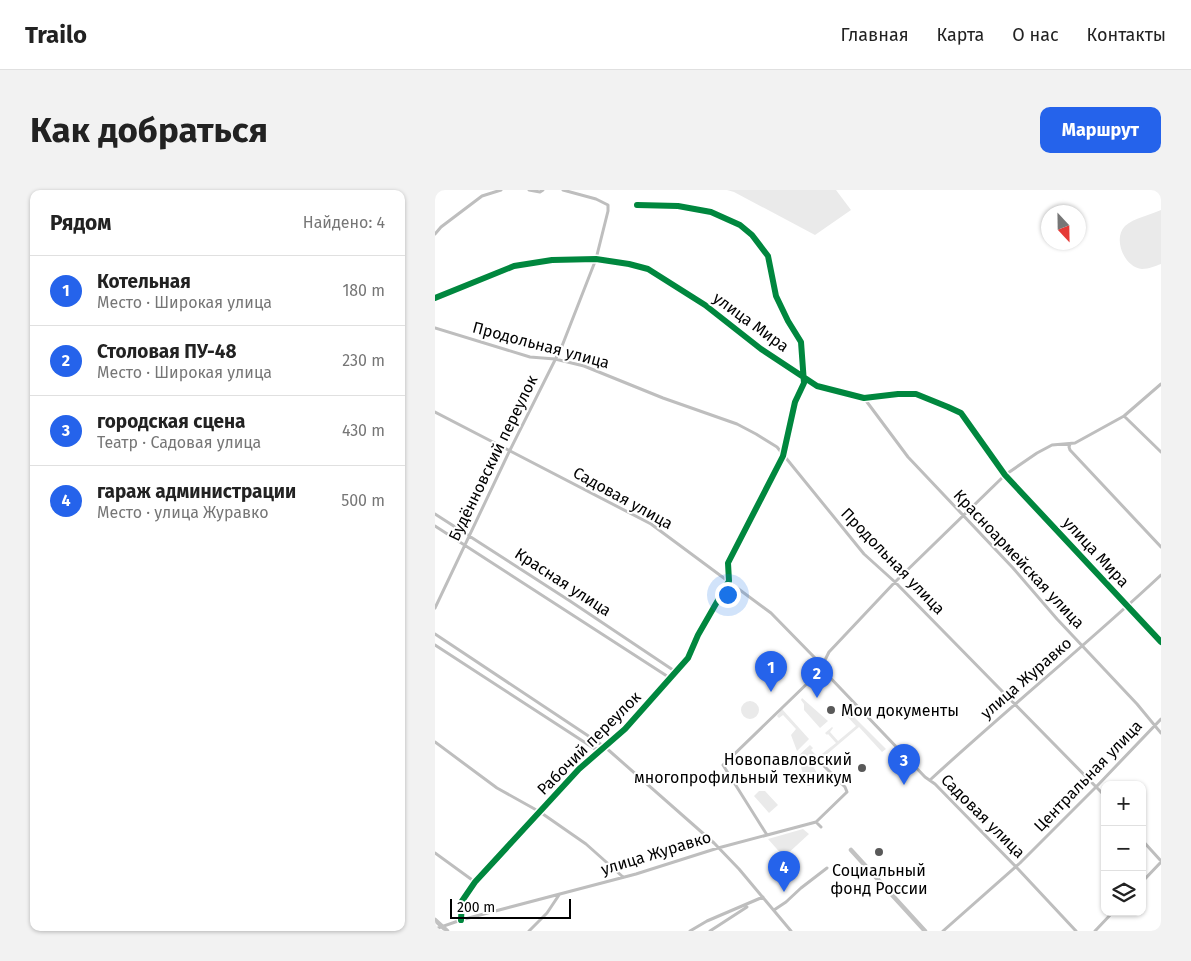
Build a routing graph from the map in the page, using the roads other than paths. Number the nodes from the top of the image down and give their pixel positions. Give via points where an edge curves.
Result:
1 (501, 190) edge
2 (529, 190) edge
3 (543, 190) edge
4 (563, 190) edge
5 (637, 205) dead end
6 (435, 234) edge
7 (596, 259) junction
8 (435, 298) edge
9 (435, 328) edge
10 (555, 359) junction
11 (803, 376) junction
12 (1161, 384) edge
13 (864, 398) junction
14 (435, 412) edge
15 (1123, 416) junction
16 (1070, 444) junction
17 (1063, 445) junction
18 (1070, 450) junction
19 (509, 452) junction
20 (1161, 452) edge
21 (783, 456) junction
22 (1005, 475) junction
23 (435, 514) edge
24 (963, 515) junction
25 (435, 526) edge
26 (469, 536) junction
27 (465, 544) junction
28 (1161, 547) edge
29 (1161, 575) edge
30 (729, 581) junction
31 (895, 582) junction
32 (1127, 606) junction
33 (435, 608) edge
34 (435, 634) edge
35 (1161, 642) edge
36 (435, 645) edge
37 (1083, 646) junction
38 (821, 668) junction
39 (676, 672) junction
40 (670, 678) junction
41 (1015, 704) junction
42 (1161, 719) edge
43 (1154, 725) junction
44 (1161, 733) edge
45 (435, 742) edge
46 (605, 747) junction
47 (821, 763) dead end
48 (930, 780) junction
49 (1097, 786) junction
50 (1101, 791) edge
51 (539, 812) junction
52 (817, 821) junction
53 (821, 827) dead end
54 (767, 835) junction
55 (1146, 845) edge
56 (718, 848) junction
57 (851, 850) dead end
58 (435, 852) edge
59 (1161, 862) edge
60 (1016, 866) junction
61 (827, 868) dead end
62 (623, 877) junction
63 (1146, 878) edge
64 (475, 882) junction
65 (559, 894) junction
66 (763, 897) junction
67 (754, 902) junction
68 (774, 910) junction
69 (1109, 916) edge
70 (435, 920) edge
71 (461, 920) junction
72 (442, 926) junction
73 (435, 929) edge
74 (447, 931) edge
75 (529, 931) edge
76 (690, 931) edge
77 (711, 931) edge
78 (791, 931) edge
79 (925, 931) edge
80 (943, 931) edge
81 (1076, 931) edge
82 (1095, 931) edge

1 - 6 street via 482,196
2 - 3 street
4 - 7 street, Будённовский переулок via 608,205
5 - 11 street, Рабочий переулок via 678,206 711,212 740,225 752,235 768,256 776,296 801,342
7 - 8 street, улица Мира via 552,260 514,266
7 - 10 street, Будённовский переулок
7 - 11 street, улица Мира via 648,269 705,305 761,350
9 - 10 street, Продольная улица via 530,357
10 - 19 street, Будённовский переулок
10 - 21 street, Продольная улица via 583,366 737,424 777,447
11 - 13 street, улица Мира via 817,386
11 - 21 street, Рабочий переулок via 804,383 795,402
12 - 15 street
13 - 22 street, улица Мира via 916,394 961,413
13 - 24 street, Красноармейская улица via 907,457
14 - 19 street, Садовая улица
15 - 16 street
15 - 20 street
16 - 17 street
16 - 18 street
17 - 18 street
17 - 22 street via 1037,452
18 - 28 street
19 - 26 street, Будённовский переулок
19 - 30 street, Садовая улица via 651,524
21 - 30 street, Рабочий переулок via 727,563
21 - 31 street, Продольная улица via 864,554
22 - 24 street
22 - 32 street, улица Мира
23 - 26 street, Красная улица
24 - 31 street
24 - 37 street, Красноармейская улица
25 - 27 street, Красная улица
26 - 27 street, Будённовский переулок
26 - 39 street, Красная улица
27 - 33 street, Будённовский переулок
27 - 40 street, Красная улица
29 - 32 street, улица Журавко
30 - 38 street, Садовая улица via 771,613
30 - 39 street, Рабочий переулок via 688,658
31 - 38 street via 829,652
31 - 41 street, Продольная улица
32 - 35 street, улица Мира
32 - 37 street, улица Журавко
34 - 46 street
36 - 46 street via 595,749
37 - 41 street, улица Журавко
37 - 43 street, Красноармейская улица
38 - 48 street, Садовая улица
38 - 54 street via 723,765
39 - 40 street, Рабочий переулок
40 - 46 street, Рабочий переулок
41 - 48 street, улица Журавко
41 - 49 street, Продольная улица
42 - 43 street, Центральная улица
43 - 44 street, Красноармейская улица
43 - 49 street, Центральная улица
45 - 51 street via 497,788
46 - 51 street, Рабочий переулок via 579,769
46 - 56 street
47 - 52 street via 847,792
48 - 60 street, Садовая улица
49 - 50 street, Продольная улица
49 - 60 street, Центральная улица
51 - 62 street via 586,844
51 - 64 street, Рабочий переулок
52 - 53 street
52 - 54 street, улица Журавко
54 - 56 street, улица Журавко
55 - 59 street
56 - 62 street, улица Журавко
56 - 66 street
57 - 79 street
58 - 64 street
59 - 63 street
60 - 80 street, Центральная улица
60 - 81 street, Садовая улица
61 - 68 street
62 - 65 street, улица Журавко
64 - 71 street, Рабочий переулок via 462,901
65 - 71 street, улица Журавко
65 - 75 street via 547,913
66 - 67 street
66 - 68 street
67 - 76 street
67 - 77 street
68 - 78 street
69 - 82 street
70 - 72 street
71 - 72 street, улица Журавко
72 - 73 street, улица Журавко
72 - 74 street

